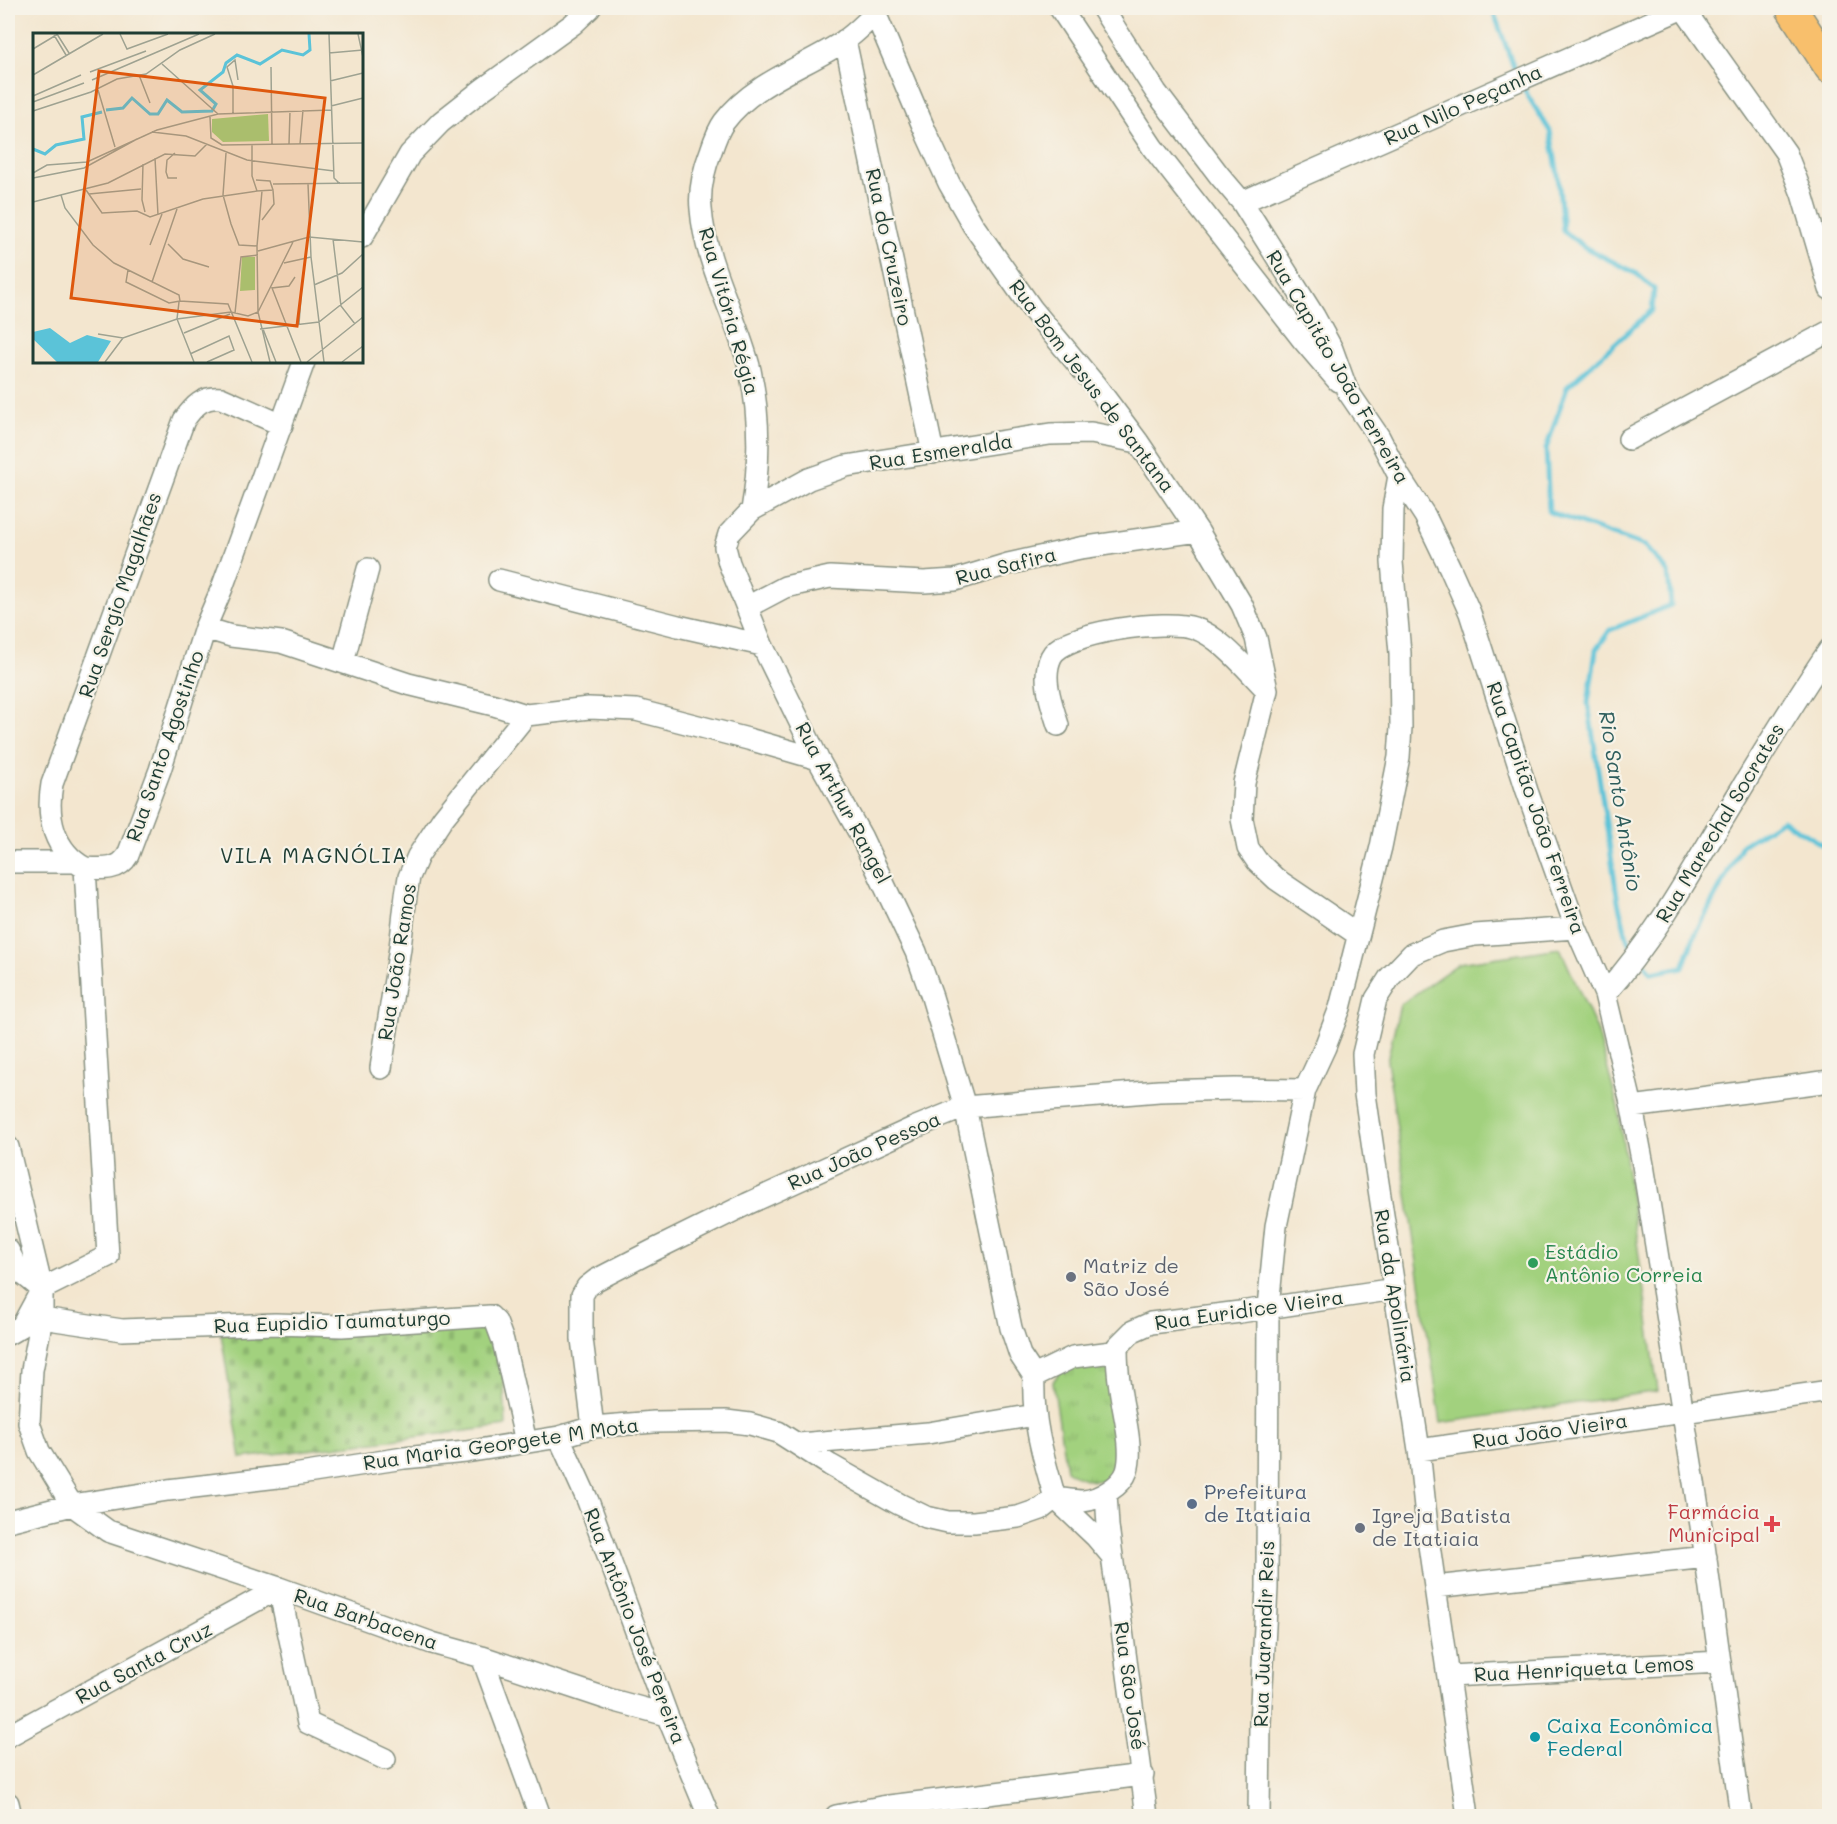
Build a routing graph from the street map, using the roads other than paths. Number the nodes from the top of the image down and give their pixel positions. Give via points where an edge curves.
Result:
1 (590, 8) edge
2 (1060, 8) edge
3 (1102, 8) edge
4 (1683, 8) edge
5 (1791, 8) edge
6 (874, 11) edge
7 (845, 40) junction
8 (1830, 68) edge
9 (1242, 202) junction
10 (363, 235) edge
11 (1830, 289) edge
12 (1830, 331) edge
13 (304, 363) edge
14 (1347, 390) junction
15 (282, 426) junction
16 (1629, 439) dead end
17 (1138, 442) junction
18 (933, 453) junction
19 (1399, 476) junction
20 (752, 510) junction
21 (1198, 531) junction
22 (368, 569) dead end
23 (499, 580) dead end
24 (747, 607) junction
25 (205, 628) junction
26 (762, 645) junction
27 (1830, 649) edge
28 (343, 662) junction
29 (1267, 690) junction
30 (526, 715) junction
31 (1059, 725) dead end
32 (818, 759) junction
33 (8, 862) edge
34 (80, 865) junction
35 (1576, 928) junction
36 (1357, 934) junction
37 (1605, 994) junction
38 (381, 1068) dead end
39 (1830, 1081) edge
40 (1305, 1090) junction
41 (964, 1107) junction
42 (1632, 1107) junction
43 (8, 1147) edge
44 (8, 1250) edge
45 (42, 1289) junction
46 (1395, 1289) junction
47 (1268, 1307) junction
48 (42, 1318) junction
49 (8, 1334) edge
50 (1117, 1354) junction
51 (1035, 1376) junction
52 (1830, 1391) edge
53 (1682, 1411) junction
54 (1035, 1415) junction
55 (593, 1427) junction
56 (559, 1437) junction
57 (526, 1442) junction
58 (799, 1444) junction
59 (1419, 1450) junction
60 (1106, 1493) junction
61 (1055, 1498) junction
62 (72, 1505) junction
63 (8, 1521) edge
64 (1112, 1556) junction
65 (1706, 1557) junction
66 (1436, 1587) junction
67 (279, 1588) junction
68 (482, 1657) junction
69 (1720, 1662) junction
70 (1449, 1676) junction
71 (667, 1715) junction
72 (8, 1736) edge
73 (386, 1759) dead end
74 (1143, 1775) junction
75 (8, 1803) edge
76 (881, 1812) edge
77 (11, 1816) edge
78 (540, 1816) edge
79 (709, 1816) edge
80 (836, 1816) edge
81 (1147, 1816) edge
82 (1259, 1816) edge
83 (1468, 1816) edge
84 (1741, 1816) edge

1 - 10 street via 441,122 410,154
2 - 14 street via 1153,148 1303,340
3 - 9 street, Rua Capitão João Ferreira via 1156,92
4 - 9 street, Rua Nilo Peçanha
4 - 11 street via 1786,153
5 - 8 highway
6 - 7 street, Rua Vitória Régia
6 - 17 street, Rua Bom Jesus de Santana via 935,153 973,225 1032,309
7 - 18 street, Rua do Cruzeiro
7 - 20 street, Rua Vitória Régia via 770,82 724,122 702,185 705,233 742,342 756,407 758,474
9 - 14 street, Rua Capitão João Ferreira via 1314,316
12 - 16 street
13 - 15 street, Rua Santo Agostinho
14 - 19 street, Rua Capitão João Ferreira via 1379,437
15 - 25 street, Rua Santo Agostinho
15 - 34 street, Rua Sergio Magalhães via 212,397 192,408 184,420 52,784 52,829 58,844
17 - 18 street, Rua Esmeralda via 1091,433 1050,434
17 - 21 street, Rua Bom Jesus de Santana
18 - 20 street, Rua Esmeralda via 846,466 809,479
19 - 35 street, Rua Capitão João Ferreira via 1425,516 1470,613
19 - 36 street, Rua Juarandir Reis via 1392,562 1400,653 1399,757 1381,847
20 - 24 street, Rua Arthur Rangel via 729,534 725,547
21 - 24 street, Rua Safira via 1080,548 955,580 830,577 785,587
21 - 29 street, Rua Bom Jesus de Santana via 1242,605 1256,639
22 - 28 street
23 - 26 street
24 - 26 street, Rua Arthur Rangel
25 - 28 street via 231,636 281,642
25 - 34 street, Rua Santo Agostinho via 128,855 117,866
26 - 32 street, Rua Arthur Rangel
27 - 37 street, Rua Marechal Socrates via 1794,701 1651,936
28 - 30 street via 408,684
29 - 31 street via 1208,634 1178,624 1126,628 1073,640 1050,657 1047,675
29 - 36 street, Rua Bom Jesus de Santana via 1244,783 1242,819 1248,848 1276,879
30 - 32 street via 589,708 636,710
30 - 38 street, Rua João Ramos via 443,818 418,856 406,895
32 - 41 street, Rua Arthur Rangel via 861,836 916,952
33 - 34 street, Rua Santo Agostinho
34 - 45 street via 108,1256
35 - 37 street, Rua Capitão João Ferreira
35 - 46 street, Rua da Apolinária via 1443,941 1412,954 1376,999 1363,1054 1365,1094
36 - 40 street, Rua Juarandir Reis via 1340,1008
37 - 42 street, Rua Capitão João Ferreira
39 - 42 street
40 - 41 street, Rua João Pessoa via 1159,1091
40 - 47 street, Rua Juarandir Reis via 1276,1226
41 - 51 street, Rua Arthur Rangel via 1011,1328 1020,1355
41 - 55 street, Rua João Pessoa via 747,1204 587,1287 582,1295 582,1339
42 - 53 street, Rua Capitão João Ferreira
43 - 45 street
44 - 45 street via 18,1270
45 - 48 street
45 - 49 street via 22,1326
46 - 47 street, Rua Euridice Vieira
46 - 59 street, Rua da Apolinária
47 - 50 street, Rua Euridice Vieira via 1151,1323 1120,1342
47 - 82 street, Rua Juarandir Reis via 1267,1588
48 - 57 street, Rua Eupidio Taumaturgo via 122,1330 275,1324 342,1326 490,1316 503,1341
48 - 62 street via 32,1370 28,1423 39,1451
50 - 51 street via 1073,1357
50 - 60 street via 1128,1462 1124,1476
51 - 54 street
52 - 53 street, Rua João Vieira
53 - 59 street, Rua João Vieira
53 - 65 street, Rua Capitão João Ferreira
54 - 58 street via 928,1433
54 - 61 street
55 - 56 street, Rua Maria Georgete M Mota
55 - 58 street, Rua Maria Georgete M Mota via 726,1421 778,1432
56 - 57 street, Rua Maria Georgete M Mota
56 - 71 street, Rua Antônio José Pereira via 588,1501
57 - 62 street, Rua Maria Georgete M Mota
58 - 61 street, Rua Maria Georgete M Mota via 899,1504 948,1522 1018,1517 1041,1509
59 - 66 street, Rua da Apolinária
60 - 61 street via 1082,1501
60 - 64 street, Rua São José
61 - 64 street
62 - 63 street, Rua Maria Georgete M Mota
62 - 67 street, Rua Barbacena via 108,1531
64 - 74 street, Rua São José
65 - 66 street
65 - 69 street, Rua Capitão João Ferreira
66 - 70 street, Rua da Apolinária
67 - 68 street, Rua Barbacena
67 - 72 street, Rua Santa Cruz
67 - 73 street via 308,1723
68 - 71 street, Rua Barbacena
68 - 78 street
69 - 70 street, Rua Henriqueta Lemos
69 - 84 street, Rua Capitão João Ferreira
70 - 83 street, Rua da Apolinária
71 - 79 street, Rua Antônio José Pereira
74 - 76 street
74 - 81 street, Rua São José
75 - 77 street
76 - 80 street

